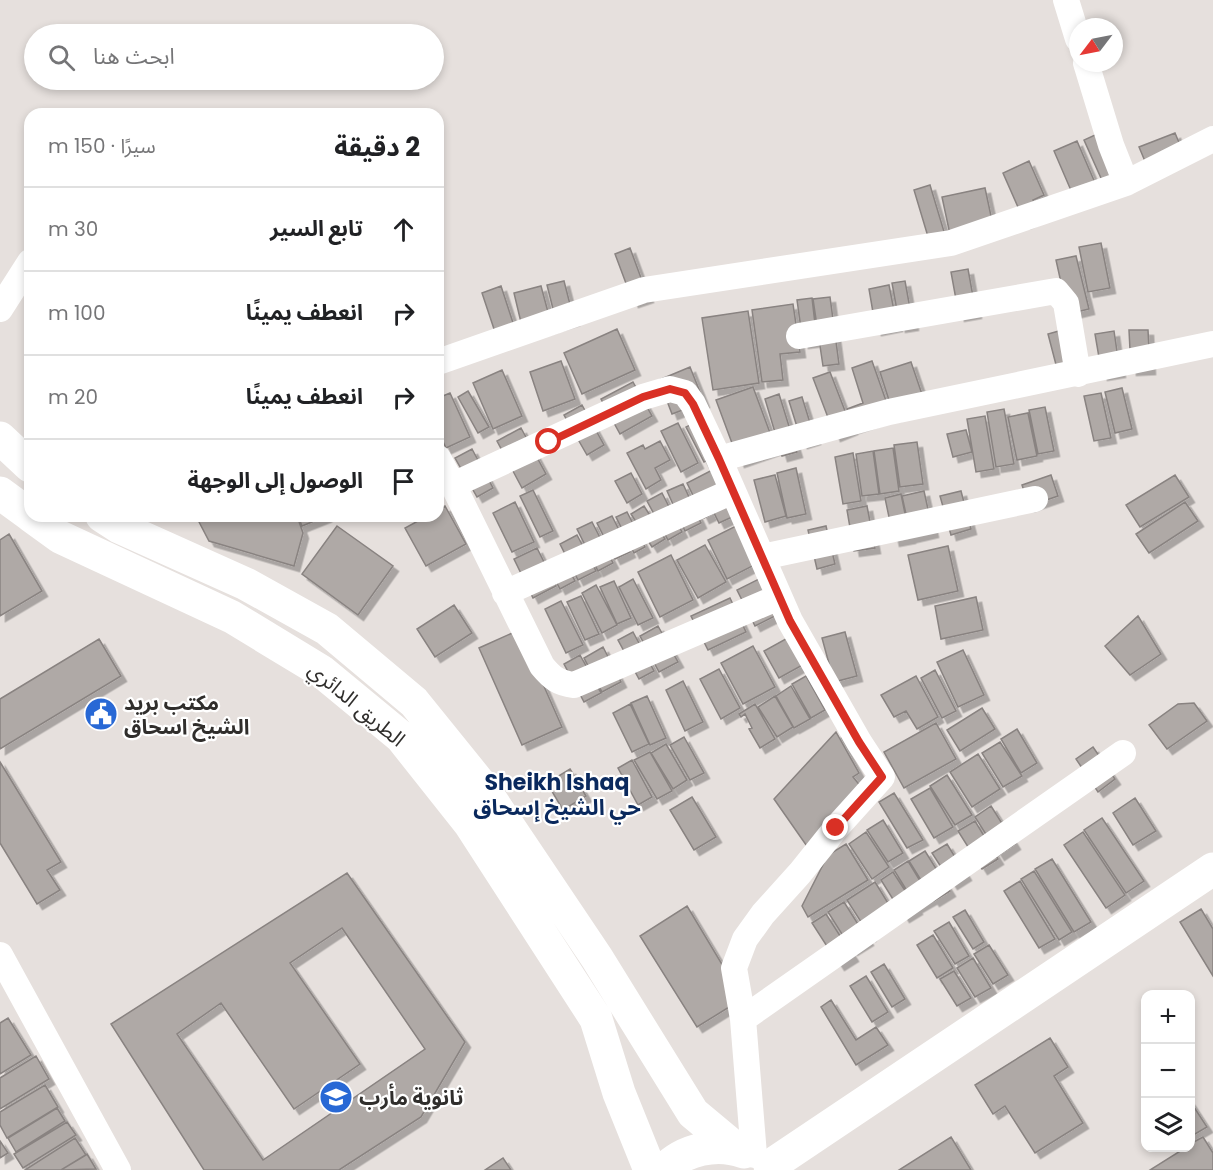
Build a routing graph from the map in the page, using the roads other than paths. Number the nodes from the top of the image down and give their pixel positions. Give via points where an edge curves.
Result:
1 (1066, 0) edge
2 (1072, 18) edge
3 (1089, 72) edge
4 (1213, 139) edge
5 (1126, 183) junction
6 (24, 271) edge
7 (0, 309) edge
8 (799, 336) dead end
9 (1213, 344) edge
10 (444, 360) edge
11 (1077, 374) junction
12 (0, 438) edge
13 (719, 459) junction
14 (24, 460) edge
15 (444, 469) edge
16 (453, 485) junction
17 (733, 491) junction
18 (0, 493) edge
19 (1035, 499) dead end
20 (24, 511) edge
21 (39, 522) edge
22 (120, 522) edge
23 (762, 557) junction
24 (505, 592) junction
25 (779, 597) junction
26 (1123, 753) dead end
27 (1213, 869) edge
28 (0, 955) edge
29 (743, 1019) junction
30 (758, 1160) edge
31 (118, 1170) edge
32 (650, 1170) edge
33 (664, 1170) edge

1 - 2 street
3 - 5 street
4 - 5 street
5 - 10 street via 951,243 644,290
6 - 7 street
8 - 11 street via 1056,291 1066,303
9 - 11 street
11 - 13 street via 889,412
12 - 14 main road
13 - 16 street via 693,404 685,393 670,389 643,397
13 - 17 street
15 - 16 street
16 - 24 street
17 - 23 street
17 - 24 street
18 - 20 main road, الطريق الدائري
19 - 23 street
21 - 32 main road, الطريق الدائري via 60,537 232,617 321,671 401,737 470,824 596,1019
22 - 30 main road, الطريق الدائري via 327,629 414,702 481,784 597,958 693,1113
23 - 25 street
24 - 25 street via 542,666 551,678 574,685
25 - 29 street via 882,777 745,939 734,968
26 - 29 street
27 - 30 main road
28 - 31 street
29 - 30 street
30 - 33 main road via 716,1147 698,1149

